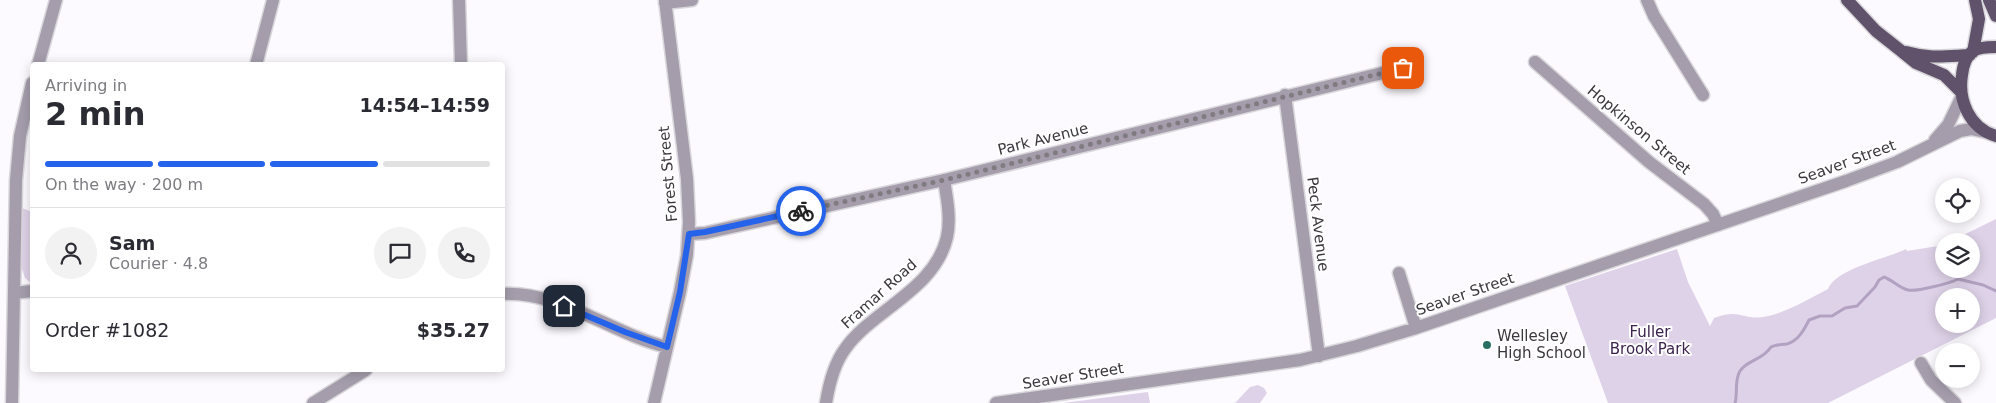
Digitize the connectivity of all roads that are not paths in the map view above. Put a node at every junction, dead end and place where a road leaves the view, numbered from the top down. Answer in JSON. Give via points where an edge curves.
{"nodes":[{"id":1,"x":56,"y":0,"type":"edge"},
{"id":2,"x":273,"y":0,"type":"edge"},
{"id":3,"x":459,"y":0,"type":"edge"},
{"id":4,"x":692,"y":0,"type":"edge"},
{"id":5,"x":1647,"y":0,"type":"edge"},
{"id":6,"x":1848,"y":0,"type":"edge"},
{"id":7,"x":1975,"y":0,"type":"edge"},
{"id":8,"x":1989,"y":0,"type":"edge"},
{"id":9,"x":665,"y":1,"type":"edge"},
{"id":10,"x":1996,"y":16,"type":"edge"},
{"id":11,"x":1996,"y":47,"type":"edge"},
{"id":12,"x":1900,"y":50,"type":"junction"},
{"id":13,"x":1972,"y":53,"type":"junction"},
{"id":14,"x":39,"y":62,"type":"edge"},
{"id":15,"x":257,"y":62,"type":"edge"},
{"id":16,"x":461,"y":62,"type":"edge"},
{"id":17,"x":1534,"y":62,"type":"dead end"},
{"id":18,"x":1403,"y":68,"type":"dead end"},
{"id":19,"x":30,"y":92,"type":"edge"},
{"id":20,"x":1961,"y":94,"type":"junction"},
{"id":21,"x":1703,"y":95,"type":"dead end"},
{"id":22,"x":1285,"y":96,"type":"junction"},
{"id":23,"x":1993,"y":136,"type":"edge"},
{"id":24,"x":1927,"y":147,"type":"junction"},
{"id":25,"x":944,"y":180,"type":"junction"},
{"id":26,"x":1718,"y":226,"type":"junction"},
{"id":27,"x":689,"y":234,"type":"junction"},
{"id":28,"x":1399,"y":273,"type":"dead end"},
{"id":29,"x":30,"y":291,"type":"edge"},
{"id":30,"x":15,"y":294,"type":"junction"},
{"id":31,"x":505,"y":294,"type":"edge"},
{"id":32,"x":1416,"y":328,"type":"junction"},
{"id":33,"x":667,"y":347,"type":"junction"},
{"id":34,"x":1319,"y":356,"type":"junction"},
{"id":35,"x":1921,"y":363,"type":"dead end"},
{"id":36,"x":363,"y":372,"type":"edge"},
{"id":37,"x":12,"y":403,"type":"edge"},
{"id":38,"x":312,"y":403,"type":"edge"},
{"id":39,"x":654,"y":403,"type":"edge"},
{"id":40,"x":826,"y":403,"type":"edge"},
{"id":41,"x":996,"y":403,"type":"edge"},
{"id":42,"x":1955,"y":403,"type":"edge"}],
"edges":[{"from":1,"to":14,"type":"street"},
{"from":2,"to":15,"type":"street"},
{"from":3,"to":16,"type":"street"},
{"from":4,"to":9,"type":"street"},
{"from":5,"to":21,"type":"street"},
{"from":6,"to":12,"type":"main road","via":[[1876,31]]},
{"from":7,"to":13,"type":"main road","via":[[1979,19]]},
{"from":8,"to":10,"type":"main road"},
{"from":9,"to":27,"type":"street","name":"Forest Street","via":[[686,180]]},
{"from":11,"to":13,"type":"main road"},
{"from":12,"to":13,"type":"main road","via":[[1928,57]]},
{"from":12,"to":20,"type":"main road","via":[[1916,63],[1944,75]]},
{"from":13,"to":20,"type":"main road","via":[[1964,63]]},
{"from":17,"to":26,"type":"street","name":"Hopkinson Street","via":[[1649,162],[1704,204]]},
{"from":18,"to":22,"type":"street","name":"Park Avenue"},
{"from":19,"to":30,"type":"street","via":[[17,162]]},
{"from":20,"to":23,"type":"main road","via":[[1978,126]]},
{"from":20,"to":24,"type":"street","name":"Seaver Street","via":[[1948,125]]},
{"from":22,"to":25,"type":"street","name":"Park Avenue"},
{"from":22,"to":34,"type":"street","name":"Peck Avenue"},
{"from":23,"to":24,"type":"street","name":"Seaver Street","via":[[1971,129]]},
{"from":24,"to":26,"type":"street","name":"Seaver Street","via":[[1885,167]]},
{"from":25,"to":27,"type":"street","name":"Park Avenue"},
{"from":25,"to":40,"type":"street","name":"Framar Road","via":[[948,231],[940,255],[911,291],[845,349],[834,372]]},
{"from":26,"to":32,"type":"street","name":"Seaver Street"},
{"from":27,"to":33,"type":"street","name":"Forest Street"},
{"from":28,"to":32,"type":"street"},
{"from":29,"to":30,"type":"street"},
{"from":30,"to":37,"type":"street"},
{"from":31,"to":33,"type":"street","via":[[526,295],[552,302]]},
{"from":32,"to":34,"type":"street","name":"Seaver Street"},
{"from":33,"to":39,"type":"street","name":"Forest Street"},
{"from":34,"to":41,"type":"street","name":"Seaver Street"},
{"from":35,"to":42,"type":"street","via":[[1932,380]]},
{"from":36,"to":38,"type":"street"}]}
